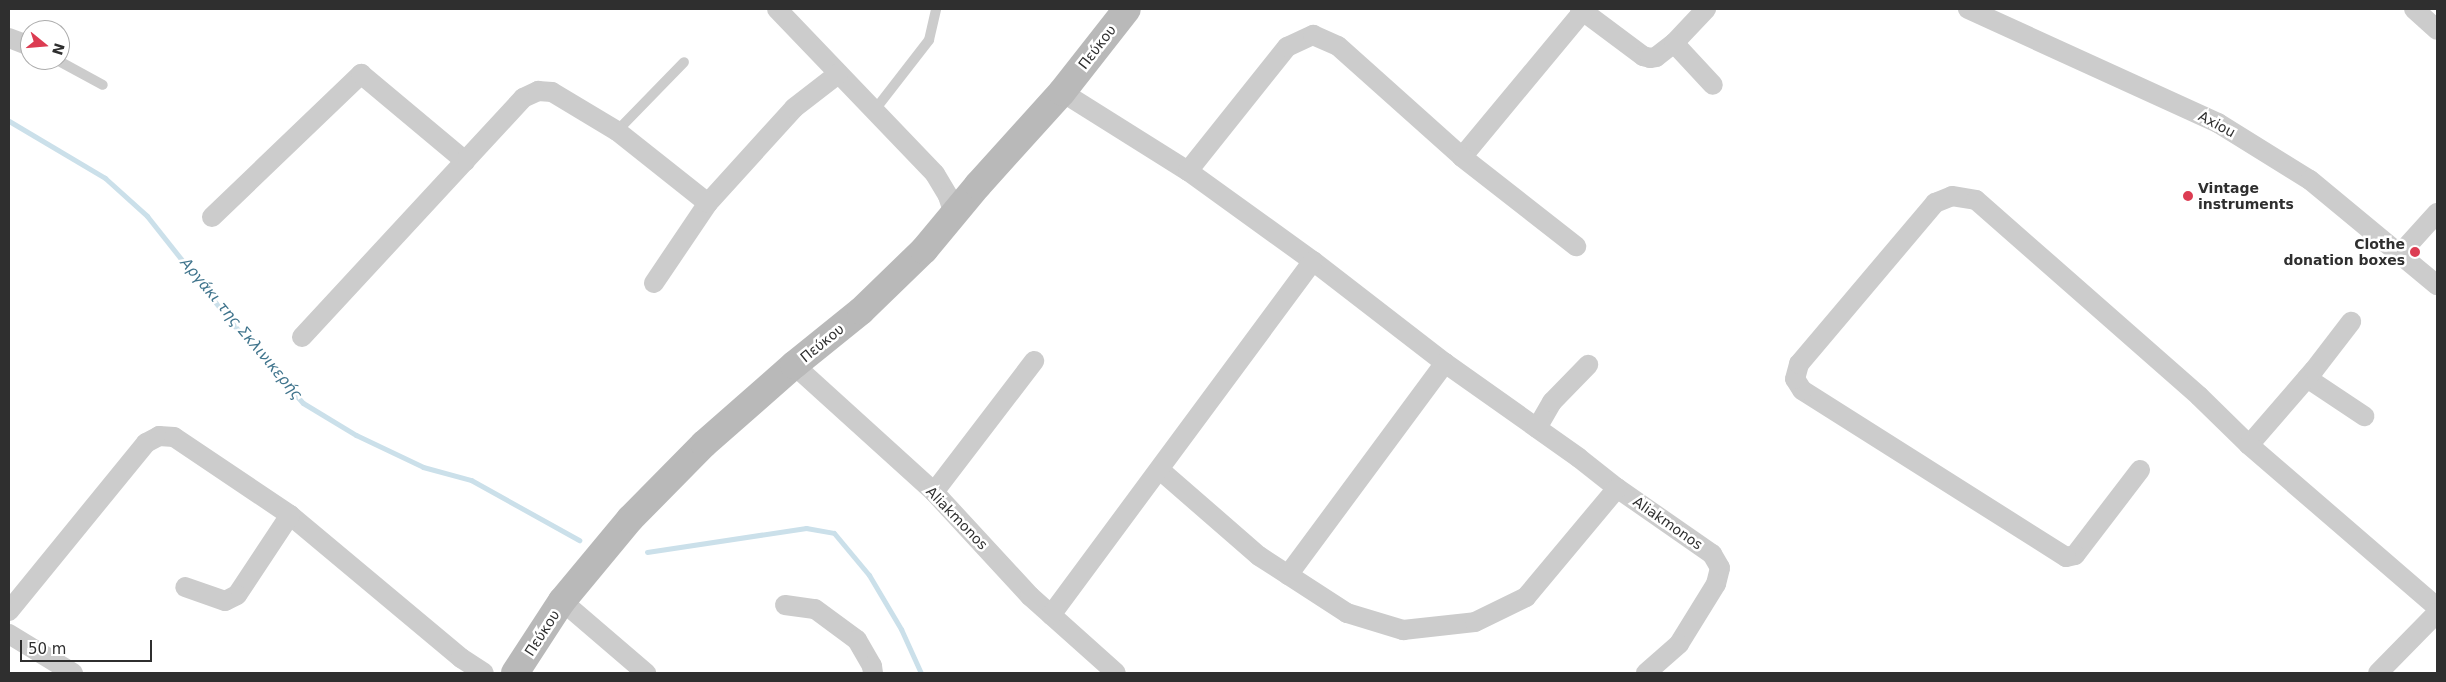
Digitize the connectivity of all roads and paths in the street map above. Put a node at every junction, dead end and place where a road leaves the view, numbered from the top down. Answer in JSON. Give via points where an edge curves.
{"nodes":[{"id":1,"x":777,"y":9,"type":"edge"},
{"id":2,"x":936,"y":9,"type":"edge"},
{"id":3,"x":1127,"y":9,"type":"edge"},
{"id":4,"x":1706,"y":9,"type":"edge"},
{"id":5,"x":1968,"y":9,"type":"edge"},
{"id":6,"x":2414,"y":9,"type":"edge"},
{"id":7,"x":1581,"y":10,"type":"edge"},
{"id":8,"x":2435,"y":23,"type":"edge"},
{"id":9,"x":1674,"y":43,"type":"junction"},
{"id":10,"x":684,"y":62,"type":"dead end"},
{"id":11,"x":70,"y":67,"type":"edge"},
{"id":12,"x":838,"y":74,"type":"junction"},
{"id":13,"x":103,"y":85,"type":"dead end"},
{"id":14,"x":1713,"y":85,"type":"dead end"},
{"id":15,"x":1062,"y":92,"type":"junction"},
{"id":16,"x":874,"y":111,"type":"junction"},
{"id":17,"x":617,"y":131,"type":"junction"},
{"id":18,"x":1462,"y":156,"type":"junction"},
{"id":19,"x":465,"y":161,"type":"junction"},
{"id":20,"x":1188,"y":171,"type":"junction"},
{"id":21,"x":935,"y":174,"type":"junction"},
{"id":22,"x":978,"y":185,"type":"junction"},
{"id":23,"x":708,"y":203,"type":"junction"},
{"id":24,"x":2437,"y":213,"type":"edge"},
{"id":25,"x":954,"y":215,"type":"junction"},
{"id":26,"x":212,"y":217,"type":"dead end"},
{"id":27,"x":1576,"y":246,"type":"dead end"},
{"id":28,"x":2399,"y":255,"type":"junction"},
{"id":29,"x":1313,"y":261,"type":"junction"},
{"id":30,"x":654,"y":283,"type":"dead end"},
{"id":31,"x":2437,"y":285,"type":"edge"},
{"id":32,"x":2351,"y":322,"type":"dead end"},
{"id":33,"x":302,"y":337,"type":"dead end"},
{"id":34,"x":1034,"y":361,"type":"dead end"},
{"id":35,"x":1445,"y":363,"type":"junction"},
{"id":36,"x":794,"y":365,"type":"junction"},
{"id":37,"x":1588,"y":365,"type":"dead end"},
{"id":38,"x":2307,"y":378,"type":"junction"},
{"id":39,"x":2364,"y":416,"type":"dead end"},
{"id":40,"x":1537,"y":428,"type":"junction"},
{"id":41,"x":2249,"y":445,"type":"junction"},
{"id":42,"x":1160,"y":470,"type":"junction"},
{"id":43,"x":2140,"y":470,"type":"dead end"},
{"id":44,"x":1617,"y":488,"type":"junction"},
{"id":45,"x":934,"y":492,"type":"junction"},
{"id":46,"x":290,"y":516,"type":"junction"},
{"id":47,"x":1288,"y":575,"type":"junction"},
{"id":48,"x":185,"y":587,"type":"dead end"},
{"id":49,"x":562,"y":601,"type":"junction"},
{"id":50,"x":785,"y":605,"type":"dead end"},
{"id":51,"x":2437,"y":607,"type":"edge"},
{"id":52,"x":9,"y":611,"type":"edge"},
{"id":53,"x":2437,"y":613,"type":"edge"},
{"id":54,"x":1051,"y":615,"type":"junction"},
{"id":55,"x":9,"y":634,"type":"edge"},
{"id":56,"x":73,"y":673,"type":"edge"},
{"id":57,"x":484,"y":673,"type":"edge"},
{"id":58,"x":515,"y":673,"type":"edge"},
{"id":59,"x":646,"y":673,"type":"edge"},
{"id":60,"x":873,"y":673,"type":"edge"},
{"id":61,"x":1116,"y":673,"type":"edge"},
{"id":62,"x":1646,"y":673,"type":"edge"},
{"id":63,"x":2378,"y":673,"type":"edge"}],
"edges":[{"from":1,"to":12,"type":"street"},
{"from":2,"to":16,"type":"lane","via":[[929,40]]},
{"from":3,"to":15,"type":"main road","name":"Πεύκου"},
{"from":4,"to":9,"type":"street"},
{"from":5,"to":28,"type":"street","name":"Axiou","via":[[2218,123],[2310,180]]},
{"from":6,"to":8,"type":"street"},
{"from":7,"to":9,"type":"street","via":[[1643,56],[1656,57]]},
{"from":7,"to":18,"type":"street"},
{"from":9,"to":14,"type":"street"},
{"from":10,"to":17,"type":"lane"},
{"from":11,"to":13,"type":"lane"},
{"from":12,"to":16,"type":"street"},
{"from":12,"to":23,"type":"street","via":[[794,108]]},
{"from":15,"to":20,"type":"street","name":"Aliakmonos"},
{"from":15,"to":22,"type":"main road","name":"Πεύκου"},
{"from":16,"to":21,"type":"street"},
{"from":17,"to":19,"type":"street","via":[[552,92],[538,91],[523,98]]},
{"from":17,"to":23,"type":"street"},
{"from":18,"to":20,"type":"street","via":[[1338,46],[1313,35],[1287,47]]},
{"from":18,"to":27,"type":"street"},
{"from":19,"to":26,"type":"street","via":[[361,74]]},
{"from":19,"to":33,"type":"street"},
{"from":20,"to":29,"type":"street","name":"Aliakmonos"},
{"from":21,"to":22,"type":"street","via":[[959,183]]},
{"from":21,"to":25,"type":"street","via":[[948,196]]},
{"from":22,"to":25,"type":"main road","name":"Πεύκου"},
{"from":23,"to":30,"type":"street"},
{"from":24,"to":28,"type":"street"},
{"from":25,"to":36,"type":"main road","name":"Πεύκου","via":[[924,250],[861,311]]},
{"from":28,"to":31,"type":"street","name":"Axiou"},
{"from":29,"to":35,"type":"street","name":"Aliakmonos"},
{"from":29,"to":42,"type":"street"},
{"from":32,"to":38,"type":"street"},
{"from":34,"to":45,"type":"street"},
{"from":35,"to":40,"type":"street","name":"Aliakmonos"},
{"from":35,"to":47,"type":"street"},
{"from":36,"to":45,"type":"street","name":"Aliakmonos"},
{"from":36,"to":49,"type":"main road","name":"Πεύκου","via":[[704,444],[630,519]]},
{"from":37,"to":40,"type":"street","via":[[1552,402]]},
{"from":38,"to":39,"type":"street"},
{"from":38,"to":41,"type":"street"},
{"from":40,"to":44,"type":"street","name":"Aliakmonos"},
{"from":41,"to":43,"type":"street","via":[[2192,390],[1976,200],[1952,196],[1935,203],[1800,364],[1795,379],[1802,390],[2066,557],[2075,555]]},
{"from":41,"to":51,"type":"street"},
{"from":42,"to":47,"type":"street","via":[[1259,556]]},
{"from":42,"to":54,"type":"street"},
{"from":44,"to":47,"type":"street","via":[[1526,597],[1475,622],[1404,630],[1347,613]]},
{"from":44,"to":62,"type":"street","name":"Aliakmonos","via":[[1712,554],[1720,568],[1716,584],[1679,644]]},
{"from":45,"to":54,"type":"street","name":"Aliakmonos"},
{"from":46,"to":48,"type":"street","via":[[237,595],[225,601]]},
{"from":46,"to":52,"type":"street","via":[[174,437],[159,436],[146,443]]},
{"from":46,"to":57,"type":"street","via":[[461,658]]},
{"from":49,"to":58,"type":"main road","name":"Πεύκου"},
{"from":49,"to":59,"type":"street"},
{"from":50,"to":60,"type":"street","via":[[815,609],[857,640]]},
{"from":53,"to":63,"type":"street"},
{"from":54,"to":61,"type":"street","name":"Aliakmonos"},
{"from":55,"to":56,"type":"street"}]}
